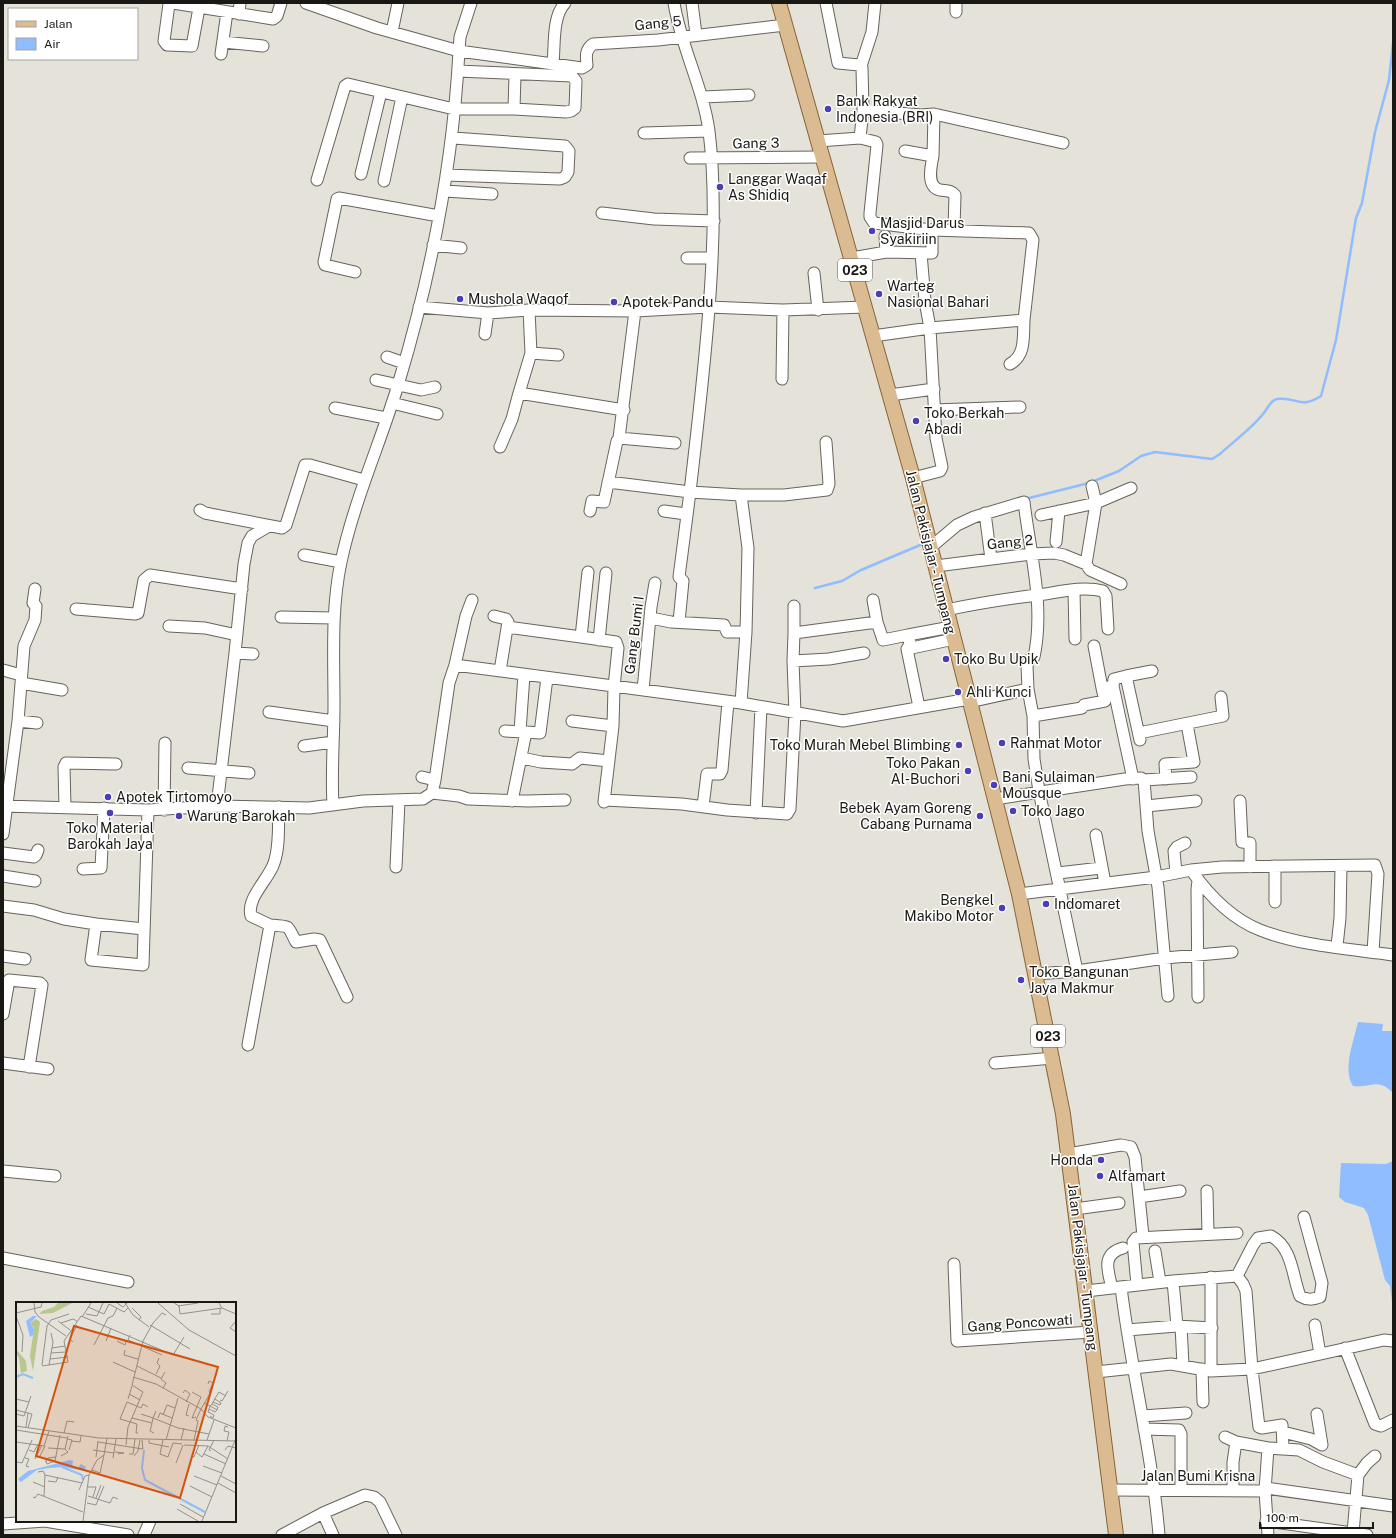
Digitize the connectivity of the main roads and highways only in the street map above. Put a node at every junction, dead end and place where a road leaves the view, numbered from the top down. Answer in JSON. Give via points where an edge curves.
{"nodes":[{"id":1,"x":779,"y":3,"type":"edge"},
{"id":2,"x":1116,"y":1535,"type":"edge"}],
"edges":[{"from":1,"to":2,"type":"main road","name":"Jalan Pakisjajar - Tumpang","number":"023","via":[[913,478],[1019,894],[1061,1097]]}]}
